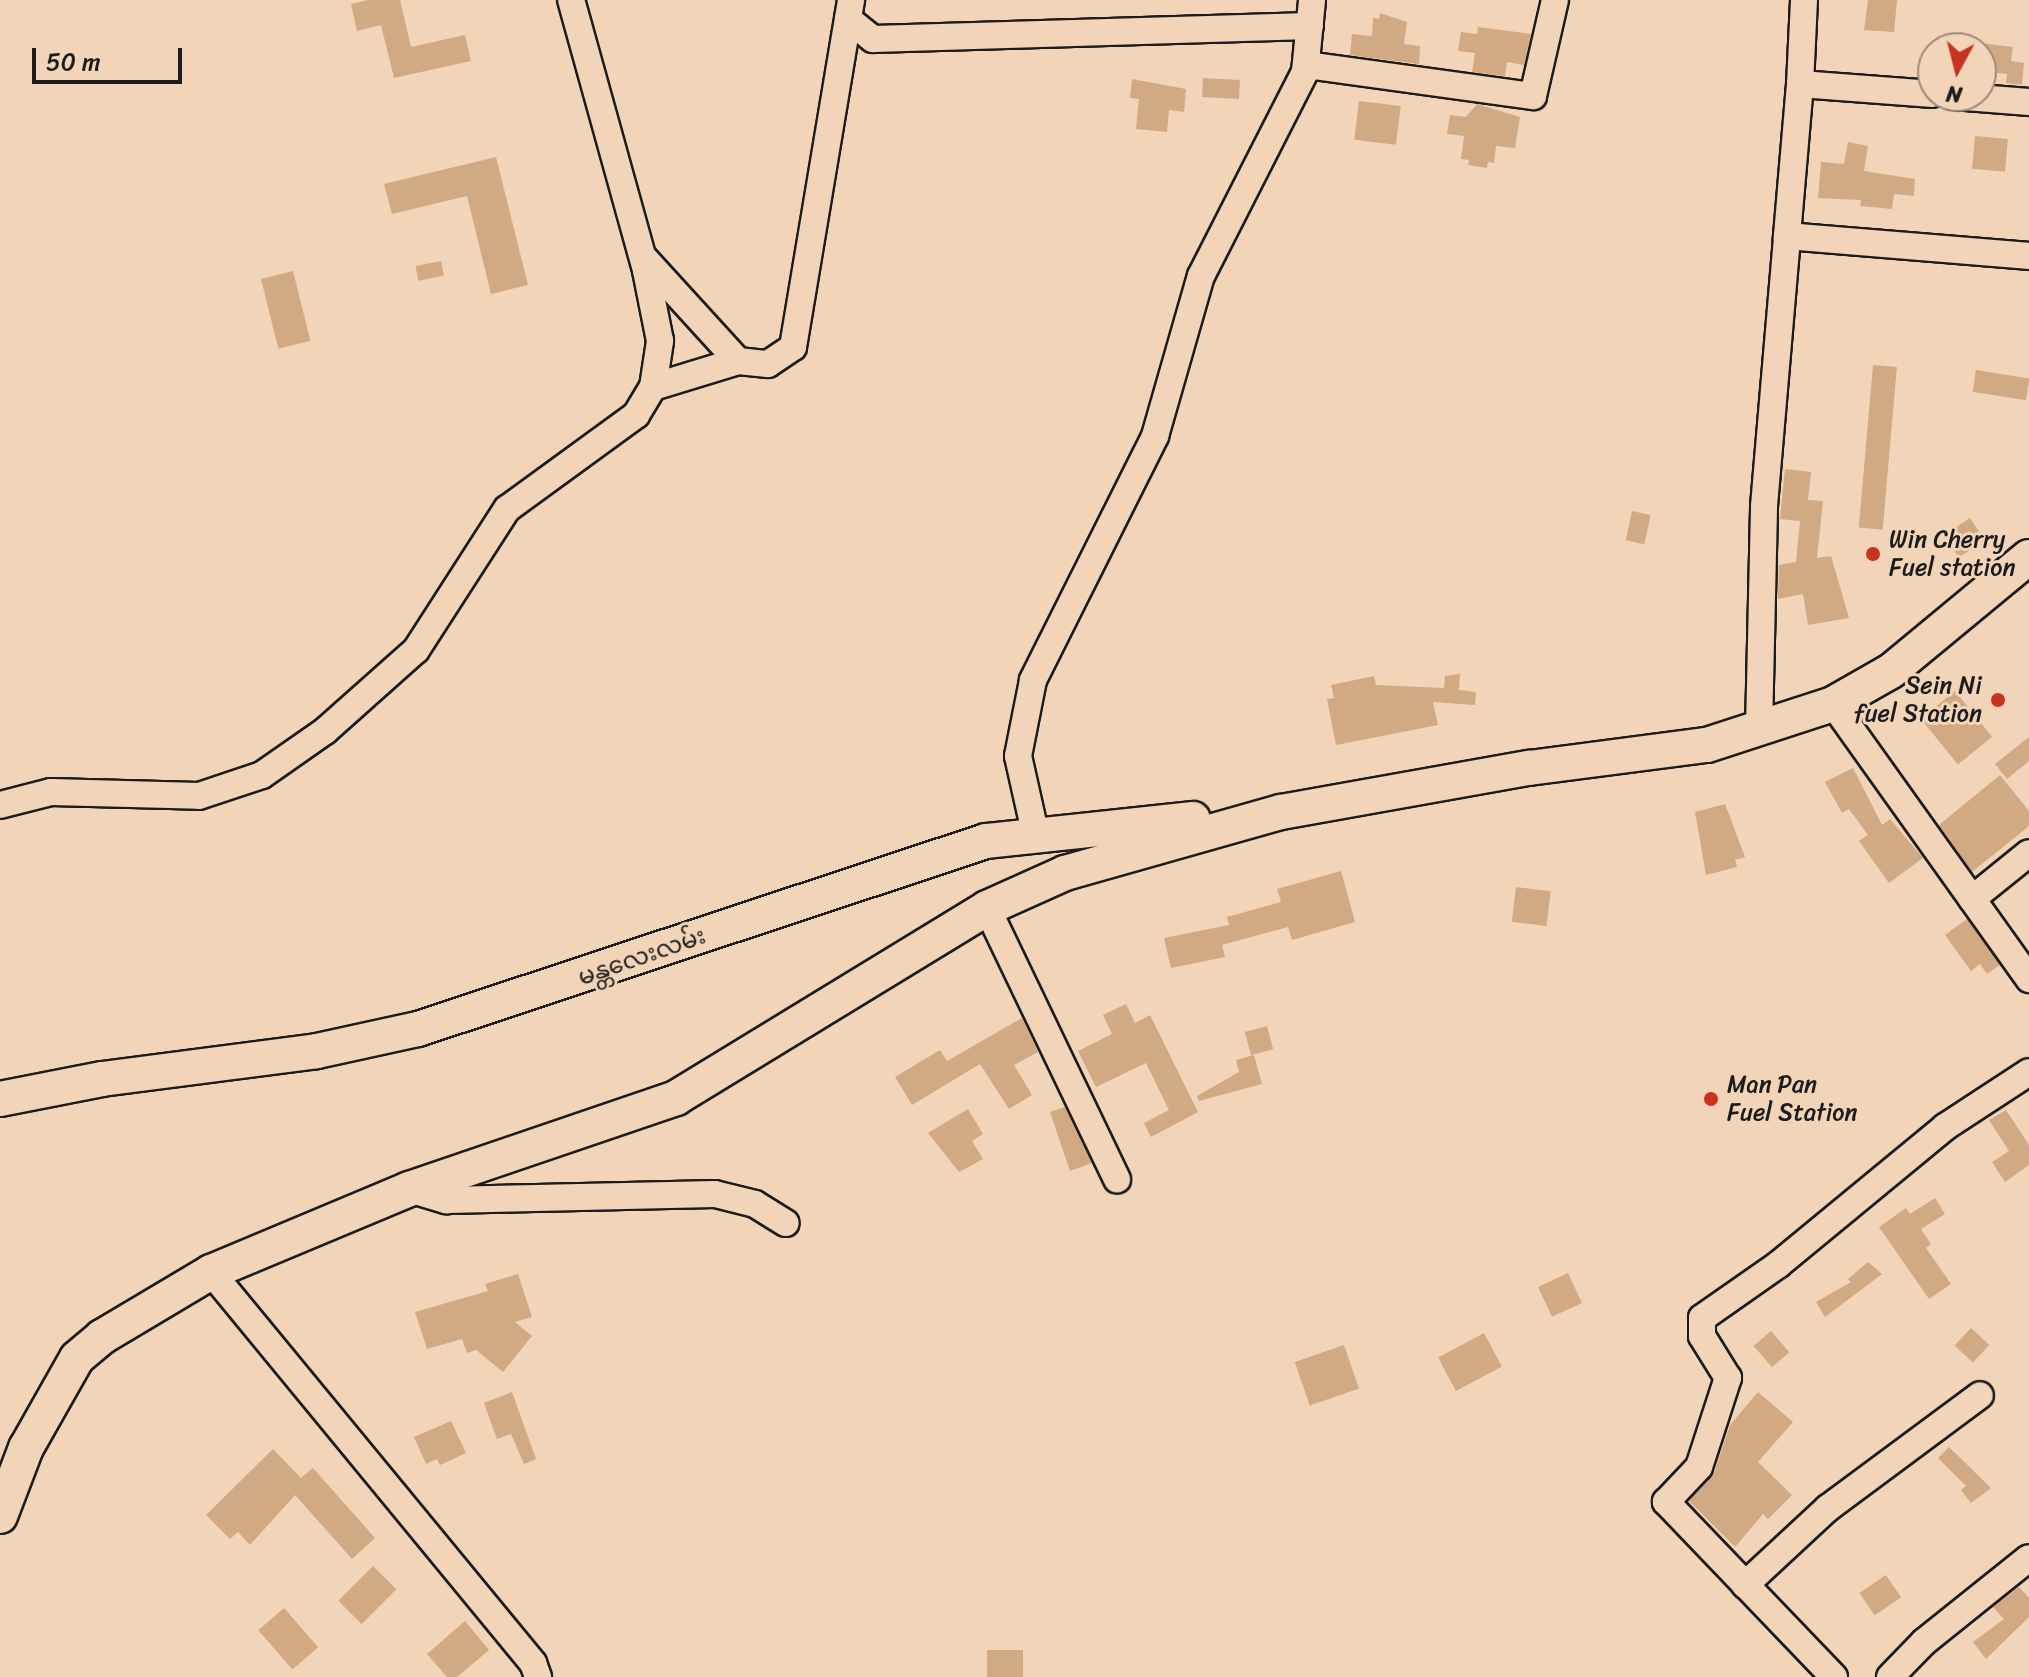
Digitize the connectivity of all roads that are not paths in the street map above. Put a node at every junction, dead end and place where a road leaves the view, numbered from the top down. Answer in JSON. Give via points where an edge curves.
{"nodes":[{"id":1,"x":571,"y":0,"type":"edge"},
{"id":2,"x":1555,"y":0,"type":"edge"},
{"id":3,"x":1804,"y":0,"type":"edge"},
{"id":4,"x":850,"y":9,"type":"edge"},
{"id":5,"x":1311,"y":13,"type":"edge"},
{"id":6,"x":873,"y":39,"type":"junction"},
{"id":7,"x":841,"y":60,"type":"junction"},
{"id":8,"x":1306,"y":65,"type":"junction"},
{"id":9,"x":1800,"y":84,"type":"junction"},
{"id":10,"x":1917,"y":93,"type":"edge"},
{"id":11,"x":1997,"y":99,"type":"edge"},
{"id":12,"x":2029,"y":102,"type":"edge"},
{"id":13,"x":1787,"y":236,"type":"junction"},
{"id":14,"x":642,"y":256,"type":"junction"},
{"id":15,"x":2029,"y":256,"type":"edge"},
{"id":16,"x":738,"y":361,"type":"junction"},
{"id":17,"x":653,"y":387,"type":"junction"},
{"id":18,"x":2029,"y":557,"type":"edge"},
{"id":19,"x":1833,"y":704,"type":"junction"},
{"id":20,"x":1759,"y":729,"type":"junction"},
{"id":21,"x":0,"y":805,"type":"edge"},
{"id":22,"x":1281,"y":812,"type":"junction"},
{"id":23,"x":1035,"y":832,"type":"junction"},
{"id":24,"x":2029,"y":853,"type":"edge"},
{"id":25,"x":1972,"y":899,"type":"junction"},
{"id":26,"x":987,"y":908,"type":"junction"},
{"id":27,"x":2029,"y":979,"type":"edge"},
{"id":28,"x":2029,"y":1072,"type":"edge"},
{"id":29,"x":0,"y":1099,"type":"edge"},
{"id":30,"x":1117,"y":1179,"type":"dead end"},
{"id":31,"x":409,"y":1189,"type":"junction"},
{"id":32,"x":785,"y":1223,"type":"dead end"},
{"id":33,"x":211,"y":1272,"type":"junction"},
{"id":34,"x":1980,"y":1395,"type":"dead end"},
{"id":35,"x":0,"y":1516,"type":"edge"},
{"id":36,"x":2029,"y":1558,"type":"edge"},
{"id":37,"x":1745,"y":1585,"type":"junction"},
{"id":38,"x":538,"y":1677,"type":"edge"},
{"id":39,"x":1834,"y":1677,"type":"edge"},
{"id":40,"x":1890,"y":1677,"type":"edge"}],
"edges":[{"from":1,"to":14,"type":"street"},
{"from":2,"to":8,"type":"street","via":[[1533,96]]},
{"from":3,"to":9,"type":"street"},
{"from":4,"to":6,"type":"street"},
{"from":4,"to":7,"type":"street"},
{"from":5,"to":6,"type":"street"},
{"from":5,"to":8,"type":"street"},
{"from":6,"to":7,"type":"street"},
{"from":7,"to":16,"type":"street","via":[[793,347],[768,364]]},
{"from":8,"to":23,"type":"street","via":[[1201,276],[1155,436],[1033,680],[1018,756]]},
{"from":9,"to":10,"type":"street"},
{"from":9,"to":13,"type":"street"},
{"from":11,"to":12,"type":"street"},
{"from":13,"to":15,"type":"street"},
{"from":13,"to":20,"type":"street","via":[[1764,506]]},
{"from":14,"to":16,"type":"street"},
{"from":14,"to":17,"type":"street","via":[[660,341]]},
{"from":16,"to":17,"type":"street"},
{"from":17,"to":21,"type":"street","via":[[636,415],[507,509],[416,650],[325,731],[262,775],[199,796],[51,792]]},
{"from":18,"to":19,"type":"main road","via":[[1891,671]]},
{"from":19,"to":20,"type":"main road"},
{"from":19,"to":25,"type":"street"},
{"from":20,"to":22,"type":"main road","via":[[1707,745],[1529,768]]},
{"from":22,"to":23,"type":"main road","name":"မန္တလေးလမ်း"},
{"from":22,"to":26,"type":"main road","via":[[1065,873]]},
{"from":23,"to":29,"type":"main road","name":"မန္တလေးလမ်း","via":[[986,841],[418,1029],[317,1051],[102,1079]]},
{"from":24,"to":25,"type":"street"},
{"from":25,"to":27,"type":"street"},
{"from":26,"to":30,"type":"street"},
{"from":26,"to":31,"type":"main road","via":[[676,1098]]},
{"from":28,"to":37,"type":"street","via":[[1945,1127],[1779,1264],[1702,1318],[1702,1336],[1728,1378],[1699,1467],[1666,1502]]},
{"from":31,"to":32,"type":"street","via":[[446,1200],[715,1194],[755,1204]]},
{"from":31,"to":33,"type":"main road"},
{"from":33,"to":35,"type":"main road","via":[[102,1337],[77,1358],[26,1448]]},
{"from":33,"to":38,"type":"street","via":[[533,1663]]},
{"from":34,"to":37,"type":"street","via":[[1828,1508]]},
{"from":36,"to":40,"type":"street","via":[[1924,1642]]},
{"from":37,"to":39,"type":"street"}]}
